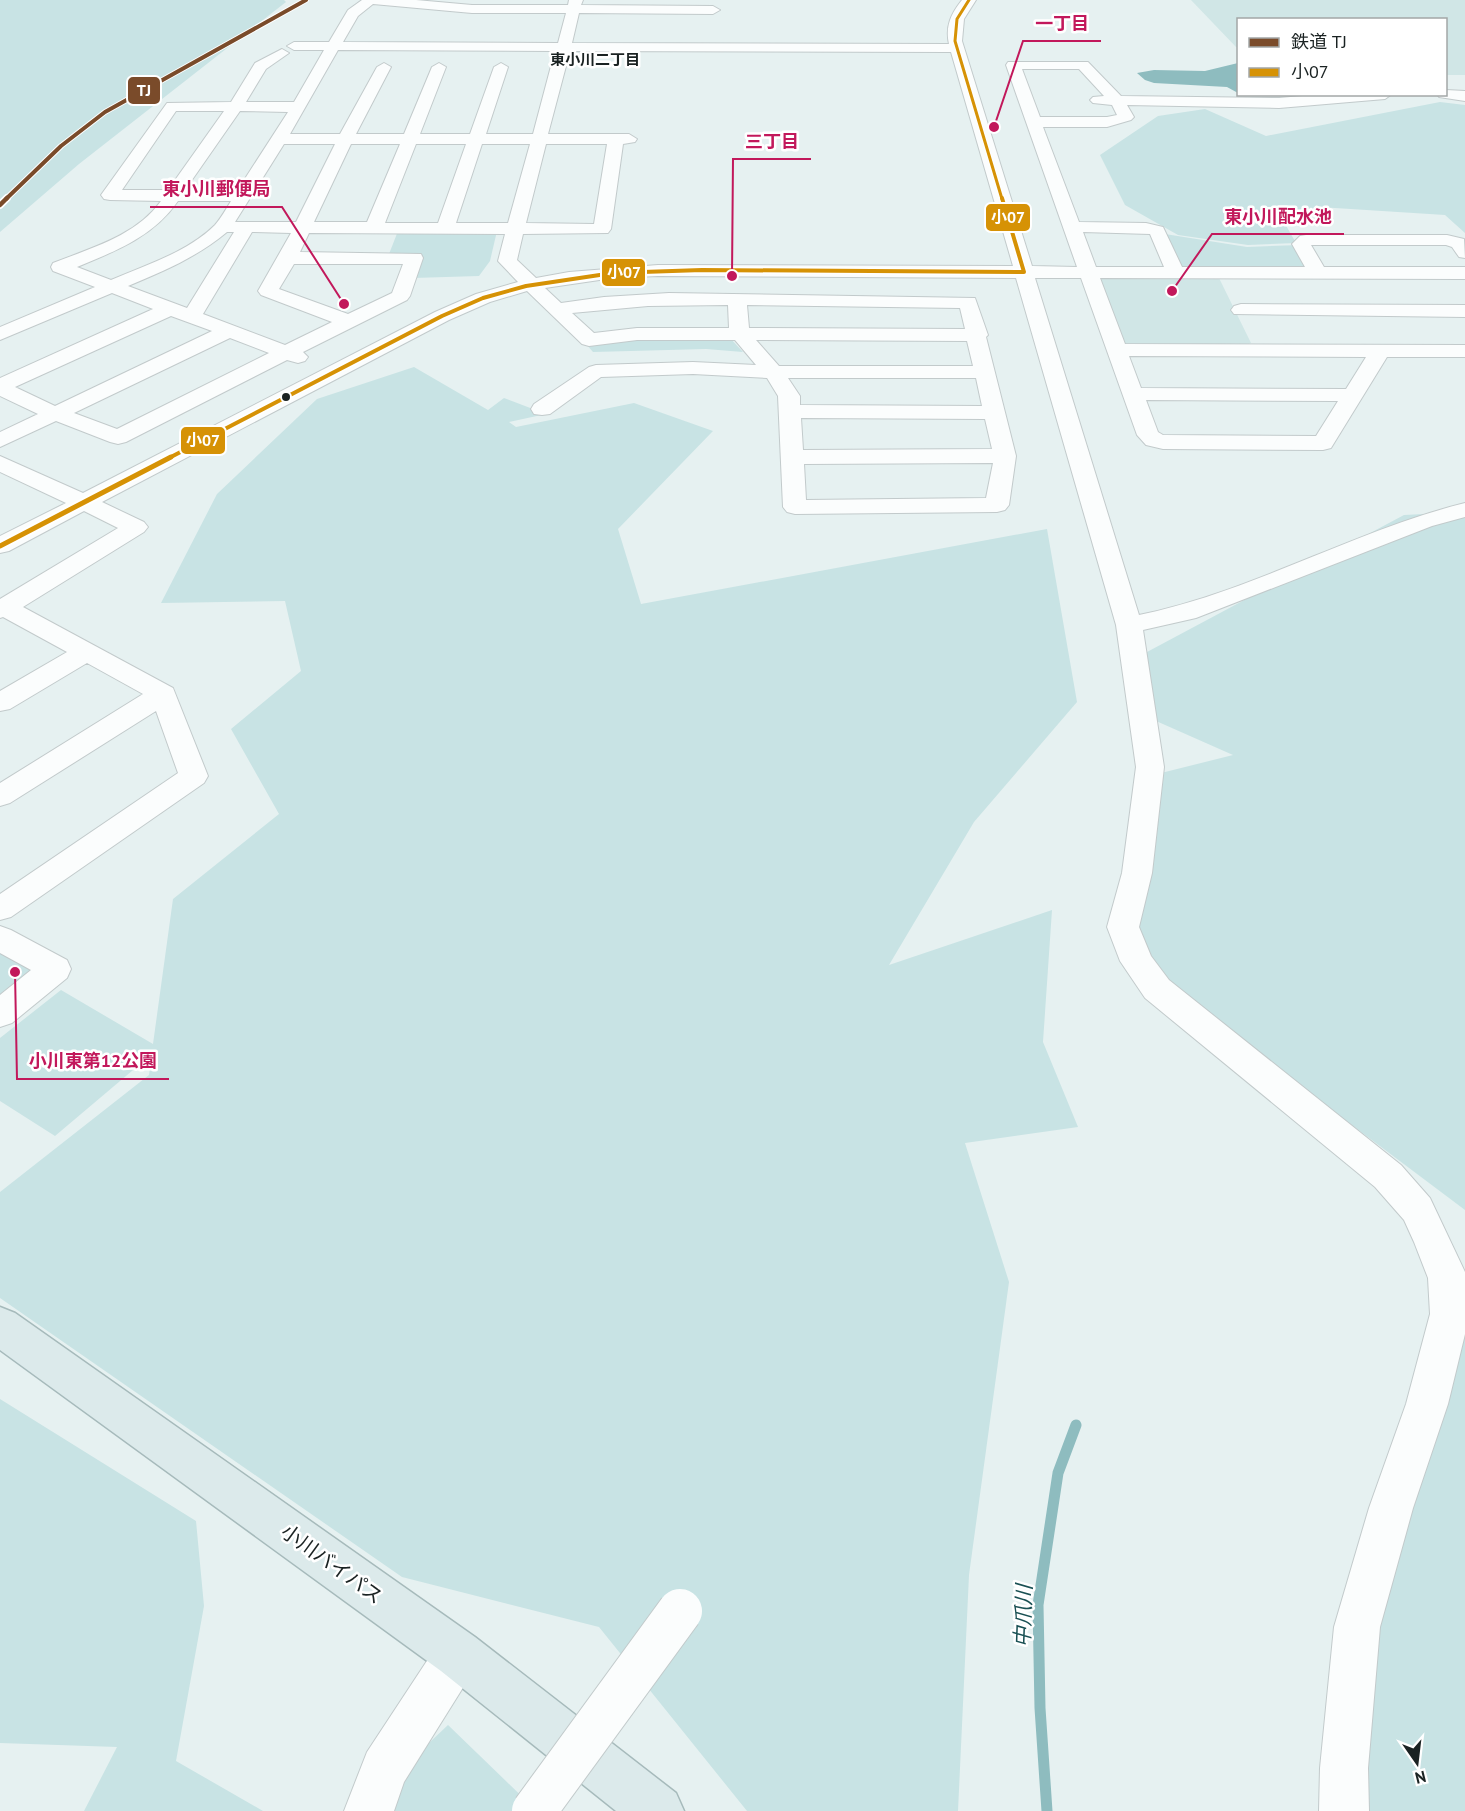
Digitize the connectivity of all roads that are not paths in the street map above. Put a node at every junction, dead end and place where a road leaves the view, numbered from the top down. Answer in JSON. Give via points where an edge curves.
{"nodes":[{"id":1,"x":370,"y":0,"type":"edge"},
{"id":2,"x":490,"y":0,"type":"edge"},
{"id":3,"x":969,"y":0,"type":"edge"},
{"id":4,"x":424,"y":2,"type":"edge"},
{"id":5,"x":574,"y":5,"type":"edge"},
{"id":6,"x":713,"y":5,"type":"edge"},
{"id":7,"x":467,"y":14,"type":"junction"},
{"id":8,"x":712,"y":38,"type":"junction"},
{"id":9,"x":333,"y":47,"type":"junction"},
{"id":10,"x":389,"y":47,"type":"junction"},
{"id":11,"x":563,"y":47,"type":"junction"},
{"id":12,"x":957,"y":48,"type":"junction"},
{"id":13,"x":322,"y":67,"type":"junction"},
{"id":14,"x":343,"y":67,"type":"dead end"},
{"id":15,"x":363,"y":67,"type":"dead end"},
{"id":16,"x":439,"y":67,"type":"dead end"},
{"id":17,"x":481,"y":67,"type":"dead end"},
{"id":18,"x":1447,"y":94,"type":"edge"},
{"id":19,"x":1361,"y":96,"type":"edge"},
{"id":20,"x":1465,"y":96,"type":"edge"},
{"id":21,"x":972,"y":100,"type":"junction"},
{"id":22,"x":1031,"y":100,"type":"junction"},
{"id":23,"x":1083,"y":100,"type":"dead end"},
{"id":24,"x":1117,"y":100,"type":"junction"},
{"id":25,"x":235,"y":107,"type":"junction"},
{"id":26,"x":299,"y":107,"type":"junction"},
{"id":27,"x":1034,"y":122,"type":"junction"},
{"id":28,"x":278,"y":139,"type":"junction"},
{"id":29,"x":345,"y":139,"type":"junction"},
{"id":30,"x":410,"y":140,"type":"junction"},
{"id":31,"x":474,"y":140,"type":"junction"},
{"id":32,"x":539,"y":140,"type":"junction"},
{"id":33,"x":172,"y":196,"type":"junction"},
{"id":34,"x":244,"y":196,"type":"junction"},
{"id":35,"x":1411,"y":225,"type":"dead end"},
{"id":36,"x":223,"y":226,"type":"junction"},
{"id":37,"x":247,"y":226,"type":"junction"},
{"id":38,"x":303,"y":226,"type":"junction"},
{"id":39,"x":374,"y":227,"type":"junction"},
{"id":40,"x":396,"y":227,"type":"junction"},
{"id":41,"x":1073,"y":227,"type":"junction"},
{"id":42,"x":445,"y":228,"type":"junction"},
{"id":43,"x":517,"y":228,"type":"junction"},
{"id":44,"x":1423,"y":240,"type":"junction"},
{"id":45,"x":1465,"y":254,"type":"edge"},
{"id":46,"x":288,"y":258,"type":"junction"},
{"id":47,"x":385,"y":258,"type":"junction"},
{"id":48,"x":820,"y":272,"type":"junction"},
{"id":49,"x":1024,"y":272,"type":"junction"},
{"id":50,"x":1088,"y":272,"type":"junction"},
{"id":51,"x":1176,"y":273,"type":"junction"},
{"id":52,"x":1222,"y":273,"type":"junction"},
{"id":53,"x":1318,"y":273,"type":"junction"},
{"id":54,"x":1465,"y":273,"type":"edge"},
{"id":55,"x":530,"y":284,"type":"junction"},
{"id":56,"x":110,"y":286,"type":"junction"},
{"id":57,"x":737,"y":299,"type":"junction"},
{"id":58,"x":826,"y":300,"type":"junction"},
{"id":59,"x":169,"y":309,"type":"junction"},
{"id":60,"x":559,"y":309,"type":"junction"},
{"id":61,"x":1241,"y":310,"type":"junction"},
{"id":62,"x":1465,"y":311,"type":"edge"},
{"id":63,"x":192,"y":317,"type":"junction"},
{"id":64,"x":349,"y":321,"type":"junction"},
{"id":65,"x":229,"y":332,"type":"junction"},
{"id":66,"x":739,"y":333,"type":"junction"},
{"id":67,"x":0,"y":334,"type":"edge"},
{"id":68,"x":978,"y":335,"type":"junction"},
{"id":69,"x":1119,"y":350,"type":"junction"},
{"id":70,"x":1261,"y":350,"type":"junction"},
{"id":71,"x":1380,"y":351,"type":"junction"},
{"id":72,"x":1465,"y":351,"type":"edge"},
{"id":73,"x":288,"y":353,"type":"junction"},
{"id":74,"x":335,"y":371,"type":"junction"},
{"id":75,"x":773,"y":372,"type":"junction"},
{"id":76,"x":985,"y":372,"type":"junction"},
{"id":77,"x":0,"y":387,"type":"edge"},
{"id":78,"x":1134,"y":393,"type":"junction"},
{"id":79,"x":1352,"y":395,"type":"junction"},
{"id":80,"x":542,"y":410,"type":"dead end"},
{"id":81,"x":791,"y":411,"type":"junction"},
{"id":82,"x":993,"y":413,"type":"junction"},
{"id":83,"x":56,"y":414,"type":"junction"},
{"id":84,"x":0,"y":440,"type":"edge"},
{"id":85,"x":1005,"y":456,"type":"junction"},
{"id":86,"x":793,"y":457,"type":"junction"},
{"id":87,"x":0,"y":462,"type":"edge"},
{"id":88,"x":86,"y":501,"type":"junction"},
{"id":89,"x":1465,"y":510,"type":"edge"},
{"id":90,"x":0,"y":546,"type":"edge"},
{"id":91,"x":2,"y":609,"type":"edge"},
{"id":92,"x":1129,"y":625,"type":"junction"},
{"id":93,"x":88,"y":651,"type":"junction"},
{"id":94,"x":163,"y":694,"type":"junction"},
{"id":95,"x":0,"y":702,"type":"edge"},
{"id":96,"x":0,"y":796,"type":"edge"},
{"id":97,"x":0,"y":909,"type":"edge"},
{"id":98,"x":0,"y":938,"type":"edge"},
{"id":99,"x":0,"y":1014,"type":"edge"},
{"id":100,"x":0,"y":1326,"type":"edge"},
{"id":101,"x":680,"y":1611,"type":"dead end"},
{"id":102,"x":458,"y":1654,"type":"junction"},
{"id":103,"x":369,"y":1811,"type":"edge"},
{"id":104,"x":534,"y":1811,"type":"edge"},
{"id":105,"x":658,"y":1811,"type":"edge"},
{"id":106,"x":1344,"y":1811,"type":"edge"}],
"edges":[{"from":1,"to":4,"type":"street"},
{"from":1,"to":9,"type":"street","via":[[353,13]]},
{"from":2,"to":7,"type":"street"},
{"from":3,"to":12,"type":"street","via":[[955,22]]},
{"from":4,"to":7,"type":"street"},
{"from":4,"to":10,"type":"street","via":[[403,24]]},
{"from":5,"to":6,"type":"street"},
{"from":5,"to":7,"type":"street"},
{"from":5,"to":11,"type":"street"},
{"from":6,"to":8,"type":"street"},
{"from":8,"to":11,"type":"street"},
{"from":8,"to":12,"type":"street"},
{"from":9,"to":10,"type":"street"},
{"from":9,"to":13,"type":"street"},
{"from":9,"to":25,"type":"street","via":[[288,50],[260,66]]},
{"from":10,"to":11,"type":"street","via":[[452,42]]},
{"from":11,"to":32,"type":"street","via":[[552,67]]},
{"from":12,"to":21,"type":"street"},
{"from":13,"to":14,"type":"street"},
{"from":13,"to":26,"type":"street"},
{"from":15,"to":29,"type":"street","via":[[390,67]]},
{"from":16,"to":30,"type":"street"},
{"from":17,"to":31,"type":"street","via":[[507,67]]},
{"from":18,"to":20,"type":"street"},
{"from":19,"to":24,"type":"street","via":[[1279,103]]},
{"from":21,"to":22,"type":"street"},
{"from":21,"to":49,"type":"street"},
{"from":22,"to":24,"type":"street","via":[[1013,65],[1083,65]]},
{"from":22,"to":27,"type":"street"},
{"from":23,"to":24,"type":"street"},
{"from":24,"to":27,"type":"street","via":[[1126,117],[1107,122]]},
{"from":25,"to":26,"type":"street"},
{"from":25,"to":33,"type":"street"},
{"from":25,"to":33,"type":"street","via":[[172,106],[110,195]]},
{"from":26,"to":28,"type":"street"},
{"from":27,"to":41,"type":"street"},
{"from":28,"to":29,"type":"street"},
{"from":28,"to":34,"type":"street"},
{"from":29,"to":30,"type":"street"},
{"from":29,"to":38,"type":"street"},
{"from":30,"to":31,"type":"street"},
{"from":30,"to":39,"type":"street"},
{"from":31,"to":32,"type":"street"},
{"from":31,"to":42,"type":"street"},
{"from":32,"to":43,"type":"street"},
{"from":32,"to":43,"type":"street","via":[[623,140],[602,229]]},
{"from":33,"to":34,"type":"street"},
{"from":33,"to":56,"type":"street","via":[[156,219],[139,233],[60,267]]},
{"from":34,"to":36,"type":"street"},
{"from":35,"to":44,"type":"street"},
{"from":36,"to":37,"type":"street"},
{"from":36,"to":56,"type":"street","via":[[202,244],[167,263]]},
{"from":37,"to":38,"type":"street"},
{"from":37,"to":63,"type":"street"},
{"from":38,"to":39,"type":"street"},
{"from":38,"to":46,"type":"street"},
{"from":39,"to":40,"type":"street"},
{"from":40,"to":42,"type":"street"},
{"from":40,"to":47,"type":"street"},
{"from":41,"to":50,"type":"street"},
{"from":41,"to":51,"type":"street","via":[[1157,231]]},
{"from":42,"to":43,"type":"street"},
{"from":43,"to":55,"type":"street","via":[[507,261]]},
{"from":44,"to":45,"type":"street","via":[[1458,243]]},
{"from":44,"to":53,"type":"street","via":[[1306,240],[1301,244]]},
{"from":46,"to":47,"type":"street"},
{"from":46,"to":64,"type":"street","via":[[268,291]]},
{"from":47,"to":64,"type":"street","via":[[414,258],[400,296]]},
{"from":48,"to":49,"type":"street"},
{"from":48,"to":55,"type":"street","via":[[630,270]]},
{"from":48,"to":58,"type":"street"},
{"from":49,"to":50,"type":"street"},
{"from":49,"to":92,"type":"street"},
{"from":50,"to":51,"type":"street"},
{"from":50,"to":69,"type":"street"},
{"from":51,"to":52,"type":"street"},
{"from":52,"to":53,"type":"street"},
{"from":52,"to":61,"type":"street"},
{"from":53,"to":54,"type":"street"},
{"from":55,"to":60,"type":"street"},
{"from":55,"to":74,"type":"street","via":[[455,309]]},
{"from":56,"to":59,"type":"street"},
{"from":56,"to":67,"type":"street"},
{"from":57,"to":58,"type":"street"},
{"from":57,"to":60,"type":"street","via":[[634,299]]},
{"from":57,"to":66,"type":"street"},
{"from":58,"to":68,"type":"street","via":[[969,302]]},
{"from":59,"to":63,"type":"street"},
{"from":59,"to":77,"type":"street"},
{"from":60,"to":66,"type":"street","via":[[589,340],[637,334]]},
{"from":61,"to":62,"type":"street"},
{"from":61,"to":70,"type":"street"},
{"from":63,"to":65,"type":"street"},
{"from":64,"to":73,"type":"street"},
{"from":65,"to":73,"type":"street"},
{"from":65,"to":83,"type":"street"},
{"from":66,"to":68,"type":"street"},
{"from":66,"to":75,"type":"street"},
{"from":68,"to":76,"type":"street"},
{"from":69,"to":70,"type":"street"},
{"from":69,"to":78,"type":"street"},
{"from":70,"to":71,"type":"street"},
{"from":71,"to":72,"type":"street"},
{"from":71,"to":79,"type":"street"},
{"from":73,"to":74,"type":"street"},
{"from":73,"to":83,"type":"street","via":[[118,437]]},
{"from":74,"to":88,"type":"street"},
{"from":75,"to":76,"type":"street"},
{"from":75,"to":80,"type":"street","via":[[693,368],[596,371]]},
{"from":75,"to":81,"type":"street","via":[[789,396]]},
{"from":76,"to":82,"type":"street"},
{"from":77,"to":83,"type":"street"},
{"from":78,"to":79,"type":"street"},
{"from":78,"to":79,"type":"street","via":[[1148,435],[1162,442],[1323,443]]},
{"from":81,"to":82,"type":"street"},
{"from":81,"to":86,"type":"street"},
{"from":82,"to":85,"type":"street"},
{"from":83,"to":84,"type":"street"},
{"from":85,"to":86,"type":"street"},
{"from":85,"to":86,"type":"street","via":[[997,504],[795,507]]},
{"from":87,"to":88,"type":"street"},
{"from":88,"to":90,"type":"street"},
{"from":88,"to":91,"type":"street","via":[[136,527]]},
{"from":89,"to":92,"type":"street","via":[[1424,521],[1187,613]]},
{"from":91,"to":93,"type":"street"},
{"from":92,"to":106,"type":"street","via":[[1150,767],[1137,873],[1123,927],[1136,961],[1157,989],[1388,1176],[1417,1209],[1448,1278],[1450,1314],[1427,1404],[1391,1508],[1357,1627],[1344,1768]]},
{"from":93,"to":94,"type":"street"},
{"from":93,"to":95,"type":"street"},
{"from":94,"to":96,"type":"street"},
{"from":94,"to":97,"type":"street","via":[[194,776]]},
{"from":98,"to":99,"type":"street","via":[[55,969]]},
{"from":100,"to":102,"type":"highway","name":"小川バイパス"},
{"from":101,"to":104,"type":"street","bridge":true},
{"from":102,"to":103,"type":"street","via":[[384,1769]]},
{"from":102,"to":105,"type":"highway","name":"小川バイパス"}]}
